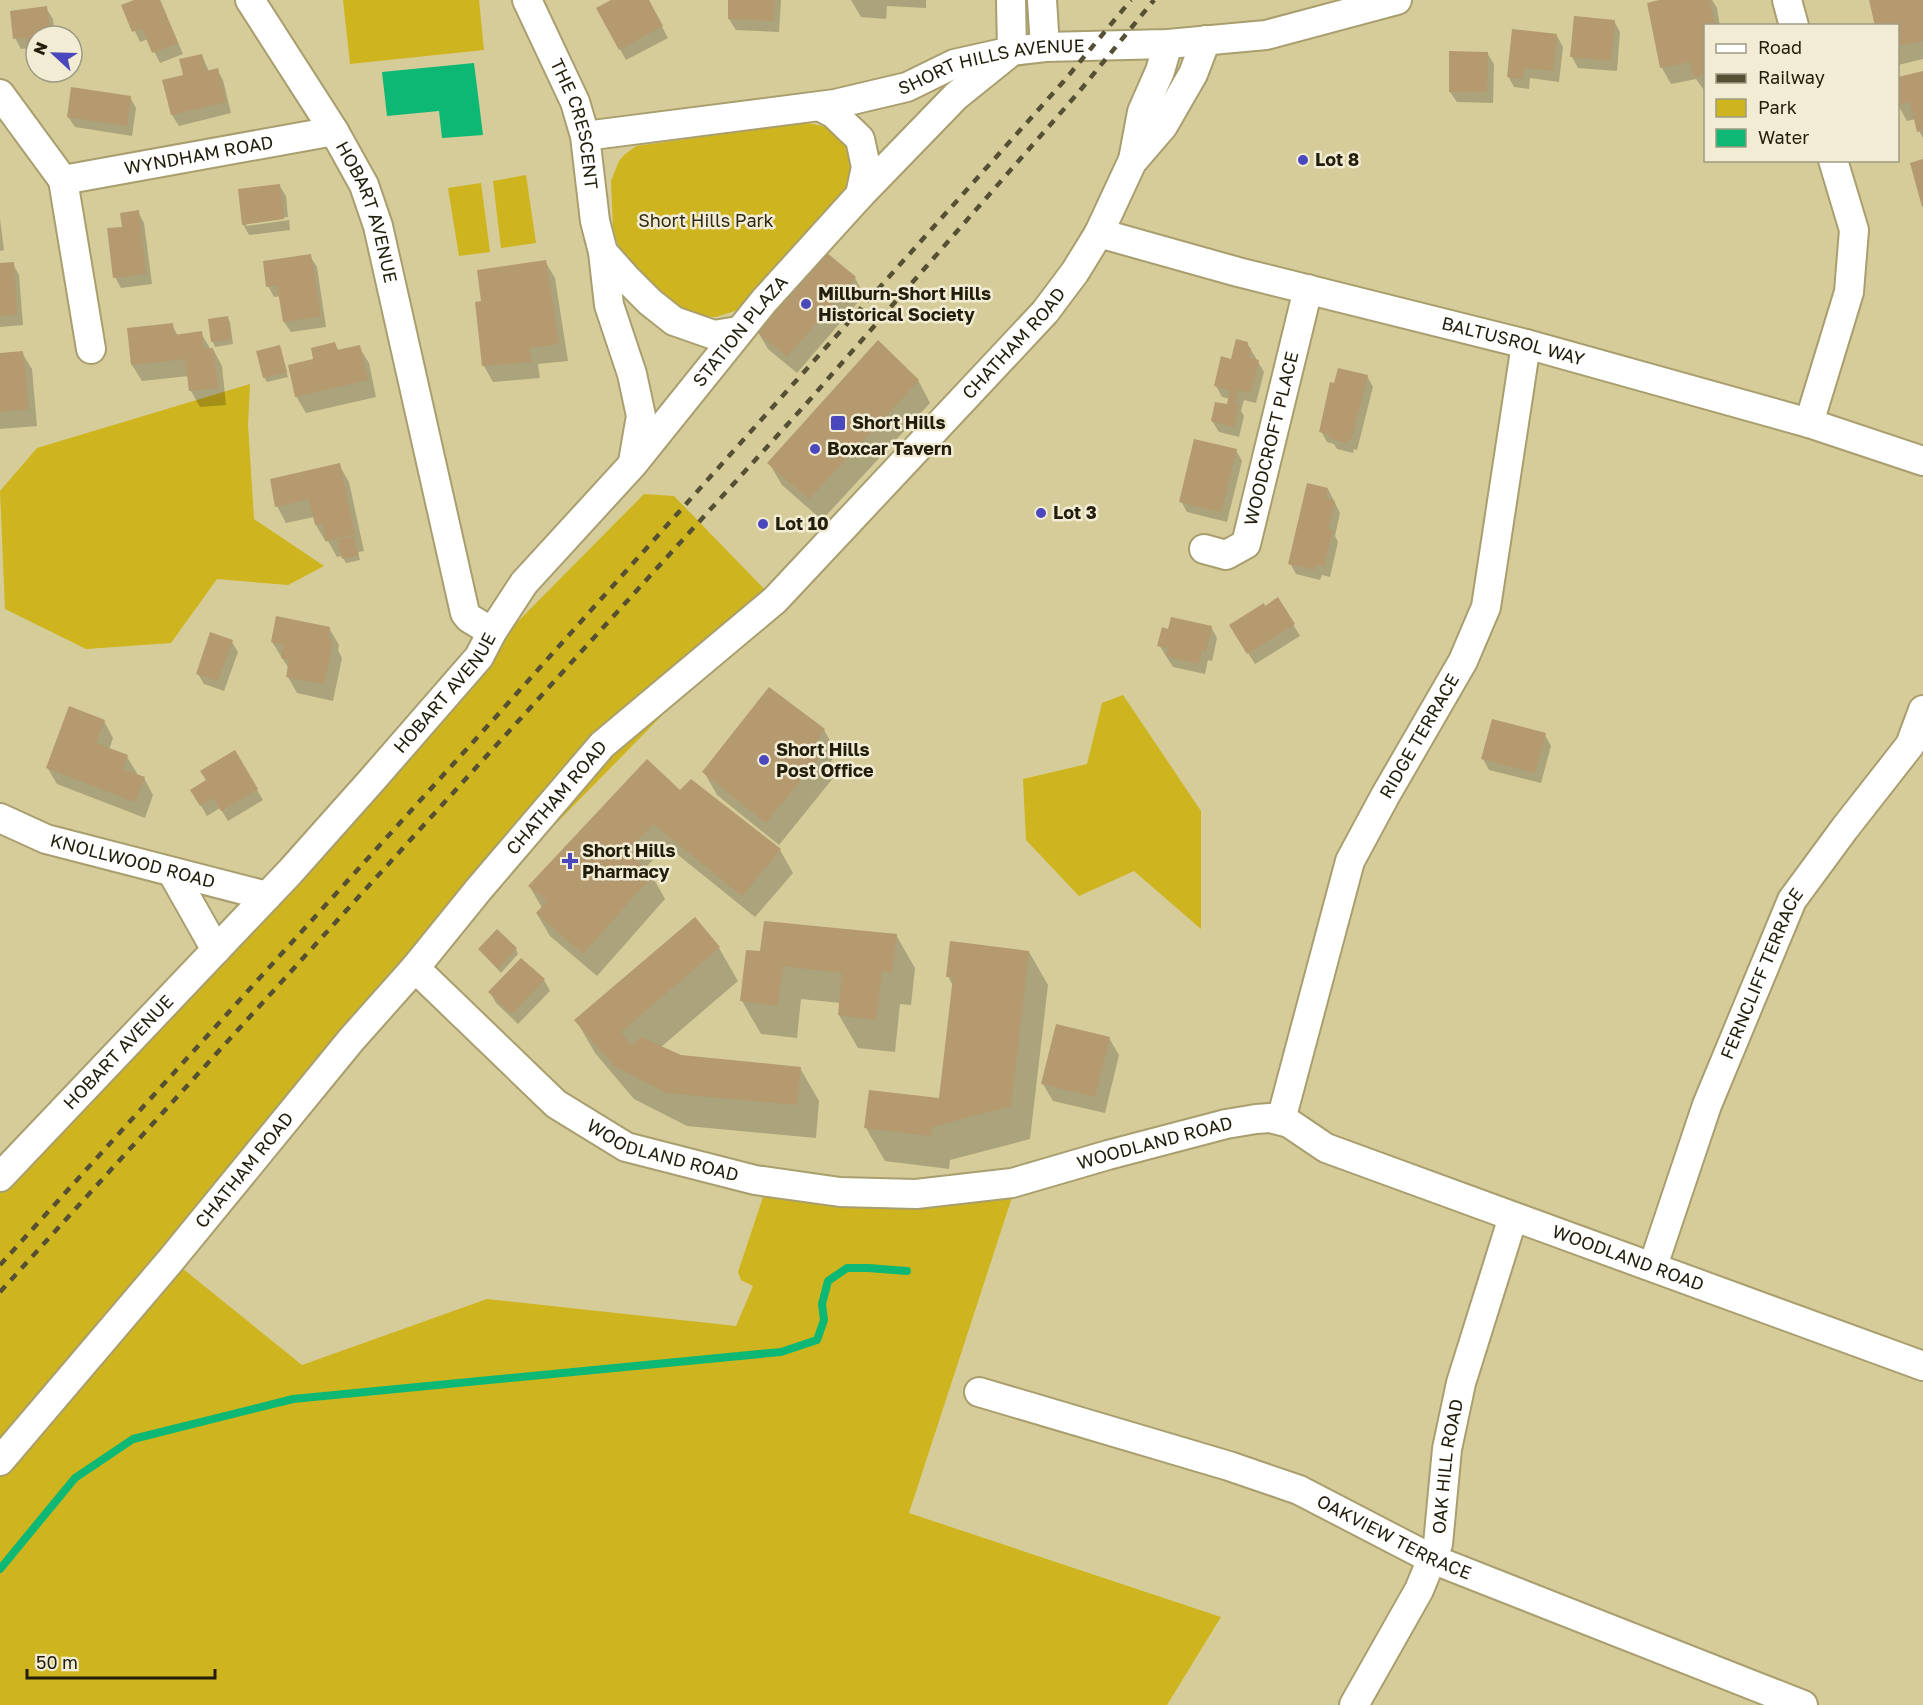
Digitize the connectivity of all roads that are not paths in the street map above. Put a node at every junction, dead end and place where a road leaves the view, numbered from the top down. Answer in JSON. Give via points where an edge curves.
{"nodes":[{"id":1,"x":250,"y":0,"type":"edge"},
{"id":2,"x":527,"y":0,"type":"edge"},
{"id":3,"x":1011,"y":0,"type":"edge"},
{"id":4,"x":1042,"y":0,"type":"edge"},
{"id":5,"x":1397,"y":0,"type":"edge"},
{"id":6,"x":1787,"y":0,"type":"edge"},
{"id":7,"x":1793,"y":24,"type":"edge"},
{"id":8,"x":1206,"y":40,"type":"junction"},
{"id":9,"x":1168,"y":44,"type":"junction"},
{"id":10,"x":1045,"y":47,"type":"junction"},
{"id":11,"x":1012,"y":51,"type":"junction"},
{"id":12,"x":0,"y":94,"type":"edge"},
{"id":13,"x":821,"y":107,"type":"junction"},
{"id":14,"x":334,"y":131,"type":"junction"},
{"id":15,"x":585,"y":136,"type":"junction"},
{"id":16,"x":1132,"y":162,"type":"junction"},
{"id":17,"x":1834,"y":162,"type":"edge"},
{"id":18,"x":63,"y":180,"type":"junction"},
{"id":19,"x":860,"y":195,"type":"junction"},
{"id":20,"x":1098,"y":233,"type":"junction"},
{"id":21,"x":603,"y":252,"type":"junction"},
{"id":22,"x":1308,"y":289,"type":"junction"},
{"id":23,"x":738,"y":331,"type":"junction"},
{"id":24,"x":1526,"y":344,"type":"junction"},
{"id":25,"x":91,"y":349,"type":"dead end"},
{"id":26,"x":1809,"y":423,"type":"junction"},
{"id":27,"x":1923,"y":461,"type":"edge"},
{"id":28,"x":633,"y":464,"type":"junction"},
{"id":29,"x":1204,"y":549,"type":"dead end"},
{"id":30,"x":492,"y":632,"type":"junction"},
{"id":31,"x":1923,"y":710,"type":"edge"},
{"id":32,"x":0,"y":818,"type":"edge"},
{"id":33,"x":172,"y":872,"type":"junction"},
{"id":34,"x":267,"y":896,"type":"junction"},
{"id":35,"x":216,"y":950,"type":"junction"},
{"id":36,"x":415,"y":968,"type":"junction"},
{"id":37,"x":1281,"y":1120,"type":"junction"},
{"id":38,"x":0,"y":1177,"type":"edge"},
{"id":39,"x":1513,"y":1217,"type":"junction"},
{"id":40,"x":1653,"y":1266,"type":"junction"},
{"id":41,"x":1923,"y":1366,"type":"edge"},
{"id":42,"x":979,"y":1392,"type":"dead end"},
{"id":43,"x":0,"y":1461,"type":"edge"},
{"id":44,"x":1432,"y":1558,"type":"junction"},
{"id":45,"x":1354,"y":1705,"type":"edge"},
{"id":46,"x":1803,"y":1705,"type":"edge"}],
"edges":[{"from":1,"to":14,"type":"street","name":"HOBART AVENUE"},
{"from":2,"to":15,"type":"street","name":"THE CRESCENT","via":[[575,102]]},
{"from":3,"to":11,"type":"street"},
{"from":4,"to":10,"type":"street"},
{"from":5,"to":8,"type":"street","name":"SHORT HILLS AVENUE","via":[[1266,35]]},
{"from":6,"to":7,"type":"street"},
{"from":8,"to":9,"type":"street","name":"SHORT HILLS AVENUE"},
{"from":8,"to":16,"type":"street","name":"CHATHAM ROAD","via":[[1193,74],[1163,126]]},
{"from":9,"to":10,"type":"street","name":"SHORT HILLS AVENUE"},
{"from":9,"to":16,"type":"street","name":"CHATHAM ROAD","via":[[1142,112]]},
{"from":10,"to":11,"type":"street","name":"SHORT HILLS AVENUE"},
{"from":11,"to":13,"type":"street","name":"SHORT HILLS AVENUE","via":[[954,64],[907,87]]},
{"from":11,"to":19,"type":"street","name":"STATION PLAZA","via":[[956,96]]},
{"from":12,"to":18,"type":"street"},
{"from":13,"to":15,"type":"street","name":"SHORT HILLS AVENUE"},
{"from":13,"to":19,"type":"street","via":[[860,139],[866,167]]},
{"from":14,"to":18,"type":"street","name":"WYNDHAM ROAD"},
{"from":14,"to":30,"type":"street","name":"HOBART AVENUE","via":[[364,185],[378,226],[465,613]]},
{"from":15,"to":21,"type":"street","name":"THE CRESCENT","via":[[595,221]]},
{"from":16,"to":20,"type":"street","name":"CHATHAM ROAD"},
{"from":17,"to":26,"type":"street","via":[[1854,230],[1849,292]]},
{"from":18,"to":25,"type":"street"},
{"from":19,"to":23,"type":"street","name":"STATION PLAZA"},
{"from":20,"to":22,"type":"street","name":"BALTUSROL WAY"},
{"from":20,"to":36,"type":"street","name":"CHATHAM ROAD","via":[[1045,312],[850,522],[775,600],[602,745]]},
{"from":21,"to":23,"type":"street","name":"THE CRESCENT","via":[[650,302],[674,321],[714,335]]},
{"from":21,"to":28,"type":"street","name":"THE CRESCENT","via":[[609,305],[641,416]]},
{"from":22,"to":24,"type":"street","name":"BALTUSROL WAY"},
{"from":22,"to":29,"type":"street","name":"WOODCROFT PLACE","via":[[1246,544],[1226,555]]},
{"from":23,"to":28,"type":"street","name":"STATION PLAZA"},
{"from":24,"to":26,"type":"street","name":"BALTUSROL WAY"},
{"from":24,"to":37,"type":"street","name":"RIDGE TERRACE","via":[[1486,607],[1463,661],[1350,861]]},
{"from":26,"to":27,"type":"street","name":"BALTUSROL WAY"},
{"from":28,"to":30,"type":"street","name":"STATION PLAZA","via":[[524,583]]},
{"from":30,"to":34,"type":"street","name":"HOBART AVENUE","via":[[479,657]]},
{"from":31,"to":40,"type":"street","name":"FERNCLIFF TERRACE","via":[[1910,745],[1792,900],[1707,1106]]},
{"from":32,"to":33,"type":"street","name":"KNOLLWOOD ROAD","via":[[46,839]]},
{"from":33,"to":34,"type":"street","name":"KNOLLWOOD ROAD"},
{"from":33,"to":35,"type":"street"},
{"from":34,"to":35,"type":"street","name":"HOBART AVENUE"},
{"from":35,"to":38,"type":"street","name":"HOBART AVENUE"},
{"from":36,"to":37,"type":"street","name":"WOODLAND ROAD","via":[[556,1104],[626,1146],[755,1180],[840,1192],[916,1194],[1017,1182],[1235,1122]]},
{"from":36,"to":43,"type":"street","name":"CHATHAM ROAD"},
{"from":37,"to":39,"type":"street","name":"WOODLAND ROAD","via":[[1326,1148]]},
{"from":39,"to":40,"type":"street","name":"WOODLAND ROAD"},
{"from":39,"to":44,"type":"street","name":"OAK HILL ROAD","via":[[1461,1383],[1447,1449],[1438,1544]]},
{"from":40,"to":41,"type":"street","name":"WOODLAND ROAD"},
{"from":42,"to":44,"type":"street","name":"OAKVIEW TERRACE","via":[[1299,1490]]},
{"from":44,"to":45,"type":"street","name":"OAK HILL ROAD","via":[[1419,1590]]},
{"from":44,"to":46,"type":"street","name":"OAKVIEW TERRACE"}]}
